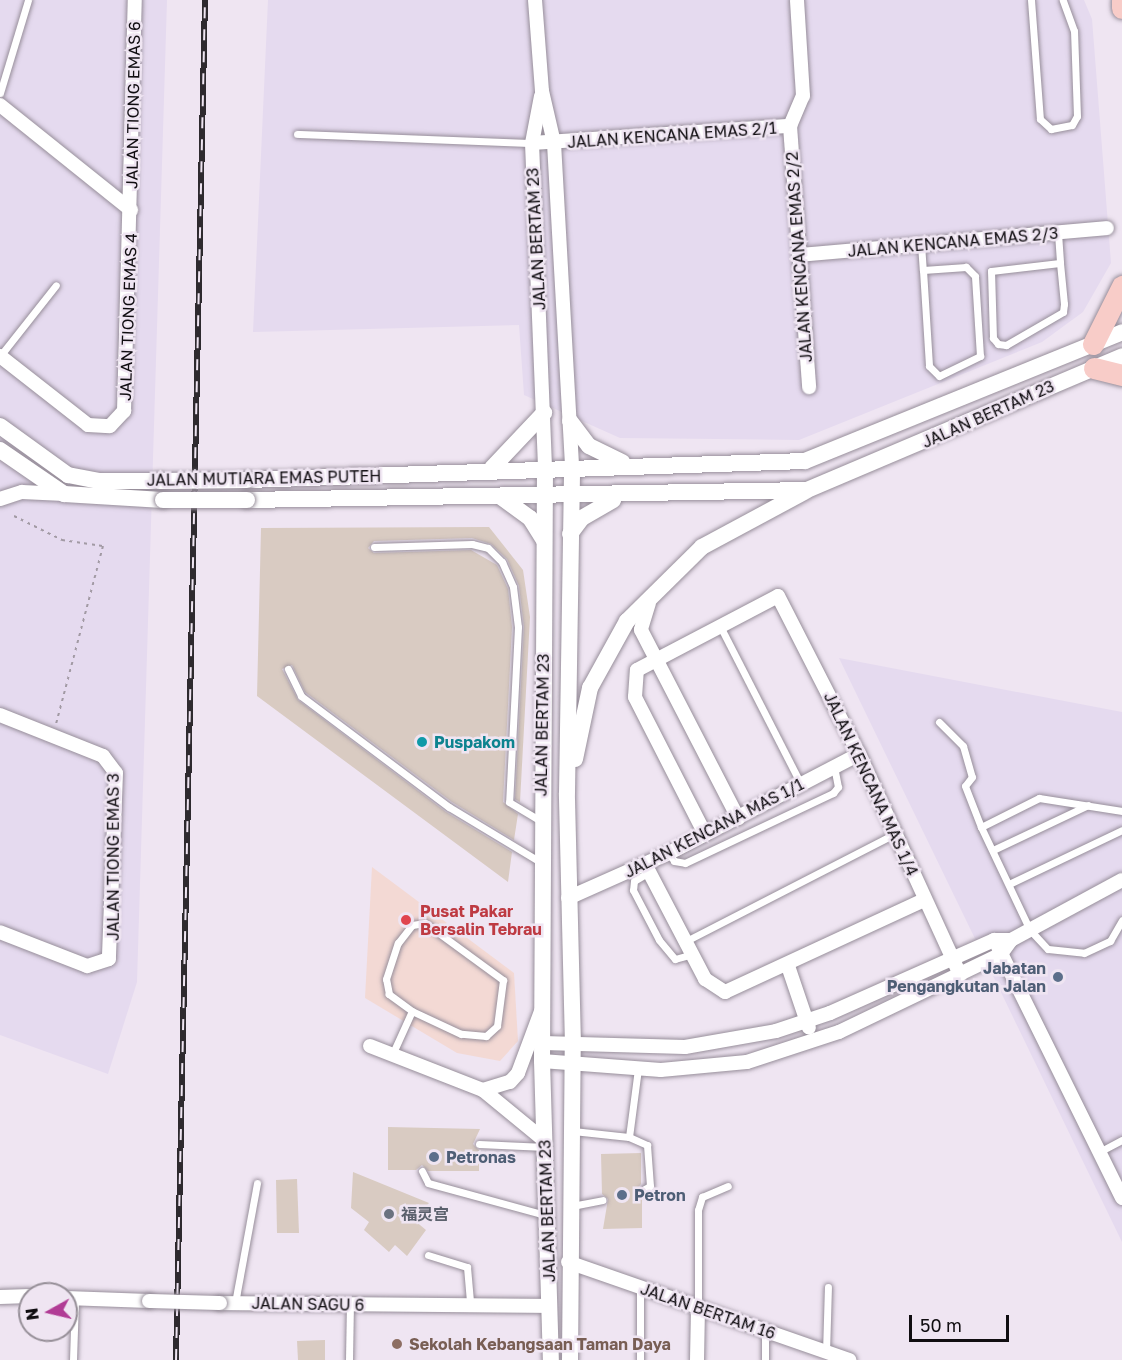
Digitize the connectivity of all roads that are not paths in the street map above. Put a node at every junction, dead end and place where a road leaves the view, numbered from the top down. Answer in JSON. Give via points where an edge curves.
{"nodes":[{"id":1,"x":28,"y":0,"type":"edge"},
{"id":2,"x":135,"y":0,"type":"edge"},
{"id":3,"x":535,"y":0,"type":"edge"},
{"id":4,"x":796,"y":0,"type":"edge"},
{"id":5,"x":1031,"y":0,"type":"edge"},
{"id":6,"x":1063,"y":0,"type":"edge"},
{"id":7,"x":1122,"y":0,"type":"edge"},
{"id":8,"x":1122,"y":8,"type":"edge"},
{"id":9,"x":542,"y":91,"type":"junction"},
{"id":10,"x":0,"y":93,"type":"edge"},
{"id":11,"x":0,"y":105,"type":"edge"},
{"id":12,"x":790,"y":126,"type":"junction"},
{"id":13,"x":297,"y":134,"type":"dead end"},
{"id":14,"x":532,"y":143,"type":"junction"},
{"id":15,"x":554,"y":143,"type":"junction"},
{"id":16,"x":131,"y":210,"type":"junction"},
{"id":17,"x":1107,"y":228,"type":"dead end"},
{"id":18,"x":1058,"y":233,"type":"junction"},
{"id":19,"x":921,"y":244,"type":"junction"},
{"id":20,"x":799,"y":255,"type":"junction"},
{"id":21,"x":1060,"y":263,"type":"junction"},
{"id":22,"x":923,"y":270,"type":"junction"},
{"id":23,"x":56,"y":285,"type":"dead end"},
{"id":24,"x":1122,"y":286,"type":"edge"},
{"id":25,"x":1122,"y":332,"type":"edge"},
{"id":26,"x":1093,"y":344,"type":"junction"},
{"id":27,"x":0,"y":356,"type":"edge"},
{"id":28,"x":1122,"y":356,"type":"edge"},
{"id":29,"x":1094,"y":368,"type":"junction"},
{"id":30,"x":1122,"y":375,"type":"edge"},
{"id":31,"x":809,"y":387,"type":"dead end"},
{"id":32,"x":544,"y":413,"type":"junction"},
{"id":33,"x":570,"y":421,"type":"junction"},
{"id":34,"x":0,"y":426,"type":"edge"},
{"id":35,"x":0,"y":450,"type":"edge"},
{"id":36,"x":632,"y":466,"type":"junction"},
{"id":37,"x":572,"y":467,"type":"junction"},
{"id":38,"x":492,"y":468,"type":"junction"},
{"id":39,"x":545,"y":468,"type":"junction"},
{"id":40,"x":807,"y":490,"type":"junction"},
{"id":41,"x":64,"y":494,"type":"junction"},
{"id":42,"x":631,"y":496,"type":"junction"},
{"id":43,"x":501,"y":497,"type":"junction"},
{"id":44,"x":545,"y":498,"type":"junction"},
{"id":45,"x":571,"y":498,"type":"junction"},
{"id":46,"x":0,"y":500,"type":"edge"},
{"id":47,"x":570,"y":534,"type":"junction"},
{"id":48,"x":544,"y":540,"type":"junction"},
{"id":49,"x":374,"y":548,"type":"dead end"},
{"id":50,"x":658,"y":588,"type":"junction"},
{"id":51,"x":718,"y":623,"type":"junction"},
{"id":52,"x":654,"y":656,"type":"junction"},
{"id":53,"x":288,"y":669,"type":"dead end"},
{"id":54,"x":0,"y":715,"type":"edge"},
{"id":55,"x":939,"y":722,"type":"dead end"},
{"id":56,"x":859,"y":754,"type":"junction"},
{"id":57,"x":834,"y":767,"type":"junction"},
{"id":58,"x":801,"y":784,"type":"junction"},
{"id":59,"x":567,"y":793,"type":"junction"},
{"id":60,"x":1088,"y":805,"type":"junction"},
{"id":61,"x":1122,"y":811,"type":"edge"},
{"id":62,"x":738,"y":818,"type":"junction"},
{"id":63,"x":542,"y":822,"type":"junction"},
{"id":64,"x":981,"y":827,"type":"junction"},
{"id":65,"x":1122,"y":830,"type":"edge"},
{"id":66,"x":705,"y":834,"type":"junction"},
{"id":67,"x":894,"y":834,"type":"junction"},
{"id":68,"x":993,"y":850,"type":"junction"},
{"id":69,"x":669,"y":853,"type":"junction"},
{"id":70,"x":542,"y":863,"type":"junction"},
{"id":71,"x":648,"y":868,"type":"junction"},
{"id":72,"x":1122,"y":880,"type":"edge"},
{"id":73,"x":1009,"y":884,"type":"junction"},
{"id":74,"x":568,"y":898,"type":"junction"},
{"id":75,"x":924,"y":900,"type":"junction"},
{"id":76,"x":1122,"y":920,"type":"edge"},
{"id":77,"x":1030,"y":930,"type":"junction"},
{"id":78,"x":0,"y":932,"type":"edge"},
{"id":79,"x":994,"y":940,"type":"junction"},
{"id":80,"x":1011,"y":940,"type":"junction"},
{"id":81,"x":686,"y":941,"type":"junction"},
{"id":82,"x":692,"y":954,"type":"junction"},
{"id":83,"x":1001,"y":954,"type":"junction"},
{"id":84,"x":952,"y":958,"type":"junction"},
{"id":85,"x":788,"y":966,"type":"junction"},
{"id":86,"x":960,"y":975,"type":"junction"},
{"id":87,"x":542,"y":1008,"type":"junction"},
{"id":88,"x":412,"y":1011,"type":"junction"},
{"id":89,"x":808,"y":1022,"type":"junction"},
{"id":90,"x":812,"y":1042,"type":"junction"},
{"id":91,"x":543,"y":1043,"type":"junction"},
{"id":92,"x":573,"y":1045,"type":"junction"},
{"id":93,"x":370,"y":1046,"type":"dead end"},
{"id":94,"x":392,"y":1055,"type":"junction"},
{"id":95,"x":542,"y":1061,"type":"junction"},
{"id":96,"x":572,"y":1063,"type":"junction"},
{"id":97,"x":638,"y":1069,"type":"junction"},
{"id":98,"x":483,"y":1090,"type":"junction"},
{"id":99,"x":570,"y":1130,"type":"junction"},
{"id":100,"x":629,"y":1137,"type":"junction"},
{"id":101,"x":1122,"y":1140,"type":"edge"},
{"id":102,"x":479,"y":1144,"type":"dead end"},
{"id":103,"x":545,"y":1144,"type":"junction"},
{"id":104,"x":1099,"y":1152,"type":"junction"},
{"id":105,"x":422,"y":1171,"type":"dead end"},
{"id":106,"x":1117,"y":1176,"type":"edge"},
{"id":107,"x":257,"y":1183,"type":"dead end"},
{"id":108,"x":728,"y":1186,"type":"dead end"},
{"id":109,"x":641,"y":1191,"type":"dead end"},
{"id":110,"x":1122,"y":1197,"type":"edge"},
{"id":111,"x":602,"y":1200,"type":"dead end"},
{"id":112,"x":568,"y":1207,"type":"junction"},
{"id":113,"x":547,"y":1216,"type":"junction"},
{"id":114,"x":428,"y":1255,"type":"dead end"},
{"id":115,"x":568,"y":1262,"type":"junction"},
{"id":116,"x":828,"y":1287,"type":"dead end"},
{"id":117,"x":640,"y":1288,"type":"junction"},
{"id":118,"x":18,"y":1296,"type":"edge"},
{"id":119,"x":0,"y":1297,"type":"edge"},
{"id":120,"x":78,"y":1298,"type":"edge"},
{"id":121,"x":235,"y":1303,"type":"junction"},
{"id":122,"x":350,"y":1304,"type":"junction"},
{"id":123,"x":470,"y":1305,"type":"junction"},
{"id":124,"x":549,"y":1306,"type":"junction"},
{"id":125,"x":698,"y":1308,"type":"junction"},
{"id":126,"x":765,"y":1331,"type":"junction"},
{"id":127,"x":72,"y":1342,"type":"edge"},
{"id":128,"x":825,"y":1356,"type":"edge"},
{"id":129,"x":73,"y":1360,"type":"edge"},
{"id":130,"x":349,"y":1360,"type":"edge"},
{"id":131,"x":551,"y":1360,"type":"edge"},
{"id":132,"x":570,"y":1360,"type":"edge"},
{"id":133,"x":640,"y":1360,"type":"edge"},
{"id":134,"x":697,"y":1360,"type":"edge"},
{"id":135,"x":765,"y":1360,"type":"edge"},
{"id":136,"x":849,"y":1360,"type":"edge"}],
"edges":[{"from":1,"to":10,"type":"lane"},
{"from":2,"to":16,"type":"street","name":"JALAN TIONG EMAS 6"},
{"from":3,"to":9,"type":"street","name":"JALAN BERTAM 23"},
{"from":4,"to":12,"type":"street","name":"JALAN KENCANA EMAS 2/1","via":[[803,96]]},
{"from":5,"to":6,"type":"lane","via":[[1040,119],[1052,129],[1072,125],[1077,116],[1074,31]]},
{"from":7,"to":8,"type":"highway"},
{"from":9,"to":14,"type":"street","name":"JALAN BERTAM 23"},
{"from":9,"to":15,"type":"street","name":"JALAN BERTAM 23"},
{"from":11,"to":16,"type":"street"},
{"from":12,"to":15,"type":"street","name":"JALAN KENCANA EMAS 2/1"},
{"from":12,"to":20,"type":"street","name":"JALAN KENCANA EMAS 2/2"},
{"from":13,"to":14,"type":"lane"},
{"from":14,"to":15,"type":"street","name":"JALAN KENCANA EMAS 2/1"},
{"from":14,"to":32,"type":"street","name":"JALAN BERTAM 23"},
{"from":15,"to":33,"type":"street","name":"JALAN BERTAM 23"},
{"from":16,"to":27,"type":"street","name":"JALAN TIONG EMAS 4","via":[[126,402],[119,420],[104,428],[88,425]]},
{"from":17,"to":18,"type":"street","name":"JALAN KENCANA EMAS 2/3"},
{"from":18,"to":19,"type":"street","name":"JALAN KENCANA EMAS 2/3"},
{"from":18,"to":21,"type":"lane"},
{"from":19,"to":20,"type":"street","name":"JALAN KENCANA EMAS 2/3"},
{"from":19,"to":22,"type":"lane"},
{"from":20,"to":31,"type":"street","name":"JALAN KENCANA EMAS 2/2"},
{"from":21,"to":21,"type":"lane","via":[[1063,312],[1006,345],[998,344],[993,338],[991,271]]},
{"from":22,"to":22,"type":"lane","via":[[929,366],[939,376],[980,356],[975,276],[966,267]]},
{"from":23,"to":27,"type":"lane"},
{"from":24,"to":26,"type":"highway"},
{"from":25,"to":26,"type":"street","name":"JALAN BERTAM 23"},
{"from":26,"to":36,"type":"street","name":"JALAN BERTAM 23","via":[[805,461]]},
{"from":28,"to":29,"type":"street","name":"JALAN BERTAM 23"},
{"from":29,"to":30,"type":"highway"},
{"from":29,"to":40,"type":"street","name":"JALAN BERTAM 23"},
{"from":32,"to":38,"type":"street"},
{"from":32,"to":39,"type":"street","name":"JALAN BERTAM 23"},
{"from":33,"to":36,"type":"street","via":[[589,446]]},
{"from":33,"to":37,"type":"street","name":"JALAN BERTAM 23"},
{"from":34,"to":38,"type":"street","name":"JALAN MUTIARA EMAS PUTEH","bridge":true,"via":[[68,475],[98,481],[247,480]]},
{"from":35,"to":41,"type":"street"},
{"from":36,"to":37,"type":"street","name":"JALAN BERTAM 23"},
{"from":37,"to":39,"type":"street","name":"JALAN MUTIARA EMAS PUTEH"},
{"from":37,"to":45,"type":"street","name":"JALAN BERTAM 23"},
{"from":38,"to":39,"type":"street","name":"JALAN MUTIARA EMAS PUTEH"},
{"from":39,"to":44,"type":"street","name":"JALAN BERTAM 23"},
{"from":40,"to":42,"type":"street","name":"JALAN BERTAM 23"},
{"from":40,"to":50,"type":"street","via":[[722,534]]},
{"from":41,"to":43,"type":"street","name":"JALAN MUTIARA EMAS PUTEH","bridge":true,"via":[[163,500]]},
{"from":41,"to":46,"type":"street","via":[[22,492]]},
{"from":42,"to":45,"type":"street","name":"JALAN BERTAM 23"},
{"from":42,"to":47,"type":"street","via":[[603,502]]},
{"from":43,"to":44,"type":"street","name":"JALAN MUTIARA EMAS PUTEH"},
{"from":43,"to":48,"type":"street","via":[[530,518]]},
{"from":44,"to":45,"type":"street","name":"JALAN MUTIARA EMAS PUTEH"},
{"from":44,"to":48,"type":"street","name":"JALAN BERTAM 23"},
{"from":45,"to":47,"type":"street","name":"JALAN BERTAM 23"},
{"from":47,"to":59,"type":"street","name":"JALAN BERTAM 23"},
{"from":48,"to":63,"type":"street","name":"JALAN BERTAM 23"},
{"from":49,"to":63,"type":"lane","via":[[472,544],[489,548],[502,562],[513,586],[518,627],[508,800]]},
{"from":50,"to":52,"type":"street","via":[[640,623]]},
{"from":50,"to":59,"type":"street","via":[[603,658],[590,688]]},
{"from":51,"to":52,"type":"street"},
{"from":51,"to":56,"type":"street","name":"JALAN KENCANA MAS 1/4","via":[[778,596]]},
{"from":51,"to":58,"type":"lane"},
{"from":52,"to":62,"type":"street"},
{"from":52,"to":66,"type":"street","via":[[637,670],[635,698]]},
{"from":53,"to":70,"type":"lane","via":[[301,696],[449,807]]},
{"from":54,"to":78,"type":"street","name":"JALAN TIONG EMAS 3","via":[[103,756],[116,773],[112,947],[105,963],[87,966]]},
{"from":55,"to":64,"type":"lane","via":[[963,746],[972,777],[965,786]]},
{"from":56,"to":57,"type":"street","name":"JALAN KENCANA MAS 1/1"},
{"from":56,"to":67,"type":"street","name":"JALAN KENCANA MAS 1/4"},
{"from":57,"to":58,"type":"street","name":"JALAN KENCANA MAS 1/1"},
{"from":57,"to":69,"type":"lane","via":[[838,787],[833,793],[685,863],[674,861]]},
{"from":58,"to":62,"type":"street","name":"JALAN KENCANA MAS 1/1"},
{"from":59,"to":74,"type":"street","name":"JALAN BERTAM 23"},
{"from":60,"to":61,"type":"lane"},
{"from":60,"to":64,"type":"lane","via":[[1039,798]]},
{"from":60,"to":68,"type":"lane"},
{"from":62,"to":66,"type":"street","name":"JALAN KENCANA MAS 1/1"},
{"from":63,"to":70,"type":"street","name":"JALAN BERTAM 23"},
{"from":64,"to":68,"type":"lane"},
{"from":65,"to":73,"type":"lane"},
{"from":66,"to":69,"type":"street","name":"JALAN KENCANA MAS 1/1"},
{"from":67,"to":75,"type":"street","name":"JALAN KENCANA MAS 1/4"},
{"from":67,"to":81,"type":"lane"},
{"from":68,"to":73,"type":"lane"},
{"from":69,"to":71,"type":"street","name":"JALAN KENCANA MAS 1/1"},
{"from":70,"to":87,"type":"street","name":"JALAN BERTAM 23"},
{"from":71,"to":74,"type":"street","name":"JALAN KENCANA MAS 1/1"},
{"from":71,"to":81,"type":"street"},
{"from":71,"to":82,"type":"lane","via":[[633,884],[638,900],[670,956],[680,960]]},
{"from":72,"to":77,"type":"street"},
{"from":73,"to":77,"type":"lane"},
{"from":74,"to":92,"type":"street","name":"JALAN BERTAM 23"},
{"from":75,"to":84,"type":"street","name":"JALAN KENCANA MAS 1/4"},
{"from":75,"to":85,"type":"street"},
{"from":76,"to":77,"type":"lane","via":[[1110,941],[1084,953],[1048,949]]},
{"from":77,"to":80,"type":"street"},
{"from":79,"to":80,"type":"street"},
{"from":79,"to":83,"type":"street"},
{"from":79,"to":84,"type":"street"},
{"from":80,"to":83,"type":"street"},
{"from":81,"to":82,"type":"street"},
{"from":82,"to":85,"type":"street","via":[[705,979],[725,992]]},
{"from":83,"to":86,"type":"street"},
{"from":83,"to":104,"type":"street"},
{"from":84,"to":86,"type":"street","name":"JALAN KENCANA MAS 1/4"},
{"from":84,"to":89,"type":"street"},
{"from":85,"to":89,"type":"street"},
{"from":86,"to":90,"type":"street"},
{"from":87,"to":91,"type":"street","name":"JALAN BERTAM 23"},
{"from":87,"to":98,"type":"street","via":[[518,1073],[510,1082]]},
{"from":88,"to":88,"type":"lane","via":[[461,1035],[486,1036],[497,1026],[503,980],[425,924],[412,924],[398,943],[386,979],[389,994]]},
{"from":88,"to":94,"type":"lane"},
{"from":89,"to":90,"type":"street"},
{"from":89,"to":92,"type":"street","via":[[685,1047]]},
{"from":90,"to":97,"type":"street","via":[[747,1062]]},
{"from":91,"to":92,"type":"street"},
{"from":91,"to":95,"type":"street","name":"JALAN BERTAM 23"},
{"from":92,"to":96,"type":"street","name":"JALAN BERTAM 23"},
{"from":93,"to":94,"type":"street"},
{"from":94,"to":98,"type":"street"},
{"from":95,"to":96,"type":"street"},
{"from":95,"to":103,"type":"street","name":"JALAN BERTAM 23"},
{"from":96,"to":97,"type":"street"},
{"from":96,"to":99,"type":"street","name":"JALAN BERTAM 23"},
{"from":97,"to":100,"type":"lane"},
{"from":98,"to":103,"type":"street"},
{"from":99,"to":100,"type":"lane"},
{"from":99,"to":112,"type":"street","name":"JALAN BERTAM 23"},
{"from":100,"to":109,"type":"lane","via":[[648,1150],[650,1186]]},
{"from":101,"to":104,"type":"lane"},
{"from":102,"to":103,"type":"lane"},
{"from":103,"to":113,"type":"street","name":"JALAN BERTAM 23"},
{"from":104,"to":106,"type":"street"},
{"from":105,"to":113,"type":"lane","via":[[428,1184]]},
{"from":106,"to":110,"type":"street"},
{"from":107,"to":121,"type":"lane"},
{"from":108,"to":125,"type":"lane","via":[[702,1197],[700,1203]]},
{"from":111,"to":112,"type":"lane"},
{"from":112,"to":115,"type":"street","name":"JALAN BERTAM 23"},
{"from":113,"to":124,"type":"street","name":"JALAN BERTAM 23"},
{"from":114,"to":123,"type":"lane","via":[[467,1267]]},
{"from":115,"to":117,"type":"street","name":"JALAN BERTAM 16"},
{"from":115,"to":132,"type":"street","name":"JALAN BERTAM 23"},
{"from":116,"to":128,"type":"lane"},
{"from":117,"to":125,"type":"street","name":"JALAN BERTAM 16"},
{"from":117,"to":133,"type":"lane"},
{"from":118,"to":119,"type":"street"},
{"from":120,"to":121,"type":"street","name":"JALAN SAGU 6","bridge":true},
{"from":121,"to":122,"type":"street","name":"JALAN SAGU 6"},
{"from":122,"to":123,"type":"street","name":"JALAN SAGU 6"},
{"from":122,"to":130,"type":"lane"},
{"from":123,"to":124,"type":"street","name":"JALAN SAGU 6"},
{"from":124,"to":131,"type":"street","name":"JALAN BERTAM 23"},
{"from":125,"to":126,"type":"street","name":"JALAN BERTAM 16"},
{"from":125,"to":134,"type":"street"},
{"from":126,"to":128,"type":"street","name":"JALAN BERTAM 16"},
{"from":126,"to":135,"type":"lane"},
{"from":127,"to":129,"type":"lane"},
{"from":128,"to":136,"type":"street","name":"JALAN BERTAM 16"}]}
